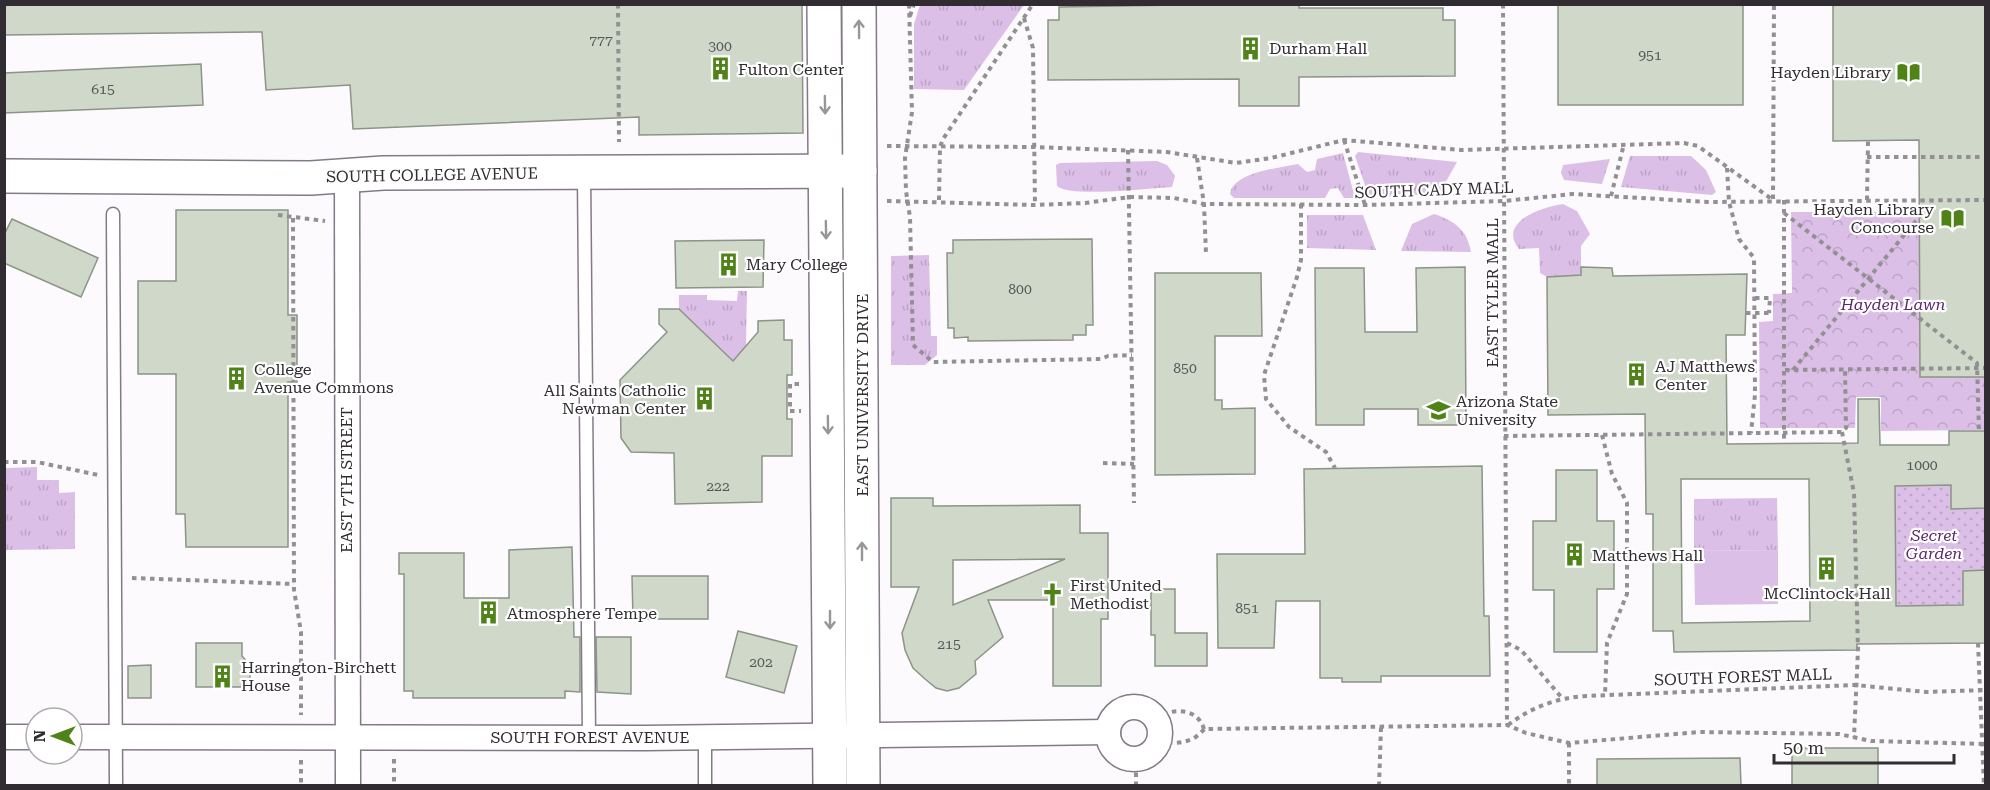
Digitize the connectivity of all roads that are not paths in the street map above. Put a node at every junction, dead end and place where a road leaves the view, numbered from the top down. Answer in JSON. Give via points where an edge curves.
{"nodes":[{"id":1,"x":824,"y":4,"type":"edge"},
{"id":2,"x":859,"y":4,"type":"edge"},
{"id":3,"x":826,"y":171,"type":"junction"},
{"id":4,"x":860,"y":171,"type":"junction"},
{"id":5,"x":584,"y":172,"type":"junction"},
{"id":6,"x":347,"y":174,"type":"junction"},
{"id":7,"x":4,"y":176,"type":"edge"},
{"id":8,"x":113,"y":214,"type":"dead end"},
{"id":9,"x":1108,"y":732,"type":"junction"},
{"id":10,"x":4,"y":736,"type":"edge"},
{"id":11,"x":24,"y":736,"type":"edge"},
{"id":12,"x":84,"y":736,"type":"edge"},
{"id":13,"x":116,"y":736,"type":"junction"},
{"id":14,"x":589,"y":736,"type":"junction"},
{"id":15,"x":830,"y":736,"type":"junction"},
{"id":16,"x":863,"y":736,"type":"junction"},
{"id":17,"x":347,"y":737,"type":"junction"},
{"id":18,"x":705,"y":737,"type":"junction"},
{"id":19,"x":116,"y":786,"type":"edge"},
{"id":20,"x":348,"y":786,"type":"edge"},
{"id":21,"x":705,"y":786,"type":"edge"},
{"id":22,"x":830,"y":786,"type":"edge"},
{"id":23,"x":863,"y":786,"type":"edge"}],
"edges":[{"from":1,"to":3,"type":"main road","name":"EAST UNIVERSITY DRIVE","one_way":true},
{"from":4,"to":2,"type":"main road","name":"EAST UNIVERSITY DRIVE","one_way":true},
{"from":3,"to":4,"type":"main road","name":"SOUTH COLLEGE AVENUE"},
{"from":3,"to":5,"type":"main road","name":"SOUTH COLLEGE AVENUE"},
{"from":3,"to":15,"type":"main road","name":"EAST UNIVERSITY DRIVE","one_way":true},
{"from":16,"to":4,"type":"main road","name":"EAST UNIVERSITY DRIVE","one_way":true},
{"from":5,"to":6,"type":"main road","name":"SOUTH COLLEGE AVENUE"},
{"from":5,"to":14,"type":"lane"},
{"from":6,"to":7,"type":"main road","name":"SOUTH COLLEGE AVENUE","via":[[311,178]]},
{"from":6,"to":17,"type":"street","name":"EAST 7TH STREET"},
{"from":8,"to":13,"type":"lane"},
{"from":9,"to":9,"type":"street","via":[[1113,718],[1124,709],[1145,709],[1157,729],[1150,753],[1136,759],[1120,754],[1109,741]]},
{"from":9,"to":16,"type":"street","name":"SOUTH FOREST AVENUE"},
{"from":10,"to":11,"type":"street"},
{"from":12,"to":13,"type":"street","name":"SOUTH FOREST AVENUE"},
{"from":13,"to":17,"type":"street","name":"SOUTH FOREST AVENUE"},
{"from":13,"to":19,"type":"lane"},
{"from":14,"to":17,"type":"street","name":"SOUTH FOREST AVENUE"},
{"from":14,"to":18,"type":"street","name":"SOUTH FOREST AVENUE"},
{"from":15,"to":16,"type":"street","name":"SOUTH FOREST AVENUE"},
{"from":15,"to":18,"type":"street","name":"SOUTH FOREST AVENUE"},
{"from":15,"to":22,"type":"main road","name":"EAST UNIVERSITY DRIVE"},
{"from":16,"to":23,"type":"main road","name":"EAST UNIVERSITY DRIVE"},
{"from":17,"to":20,"type":"street","name":"EAST 7TH STREET"},
{"from":18,"to":21,"type":"lane"}]}
